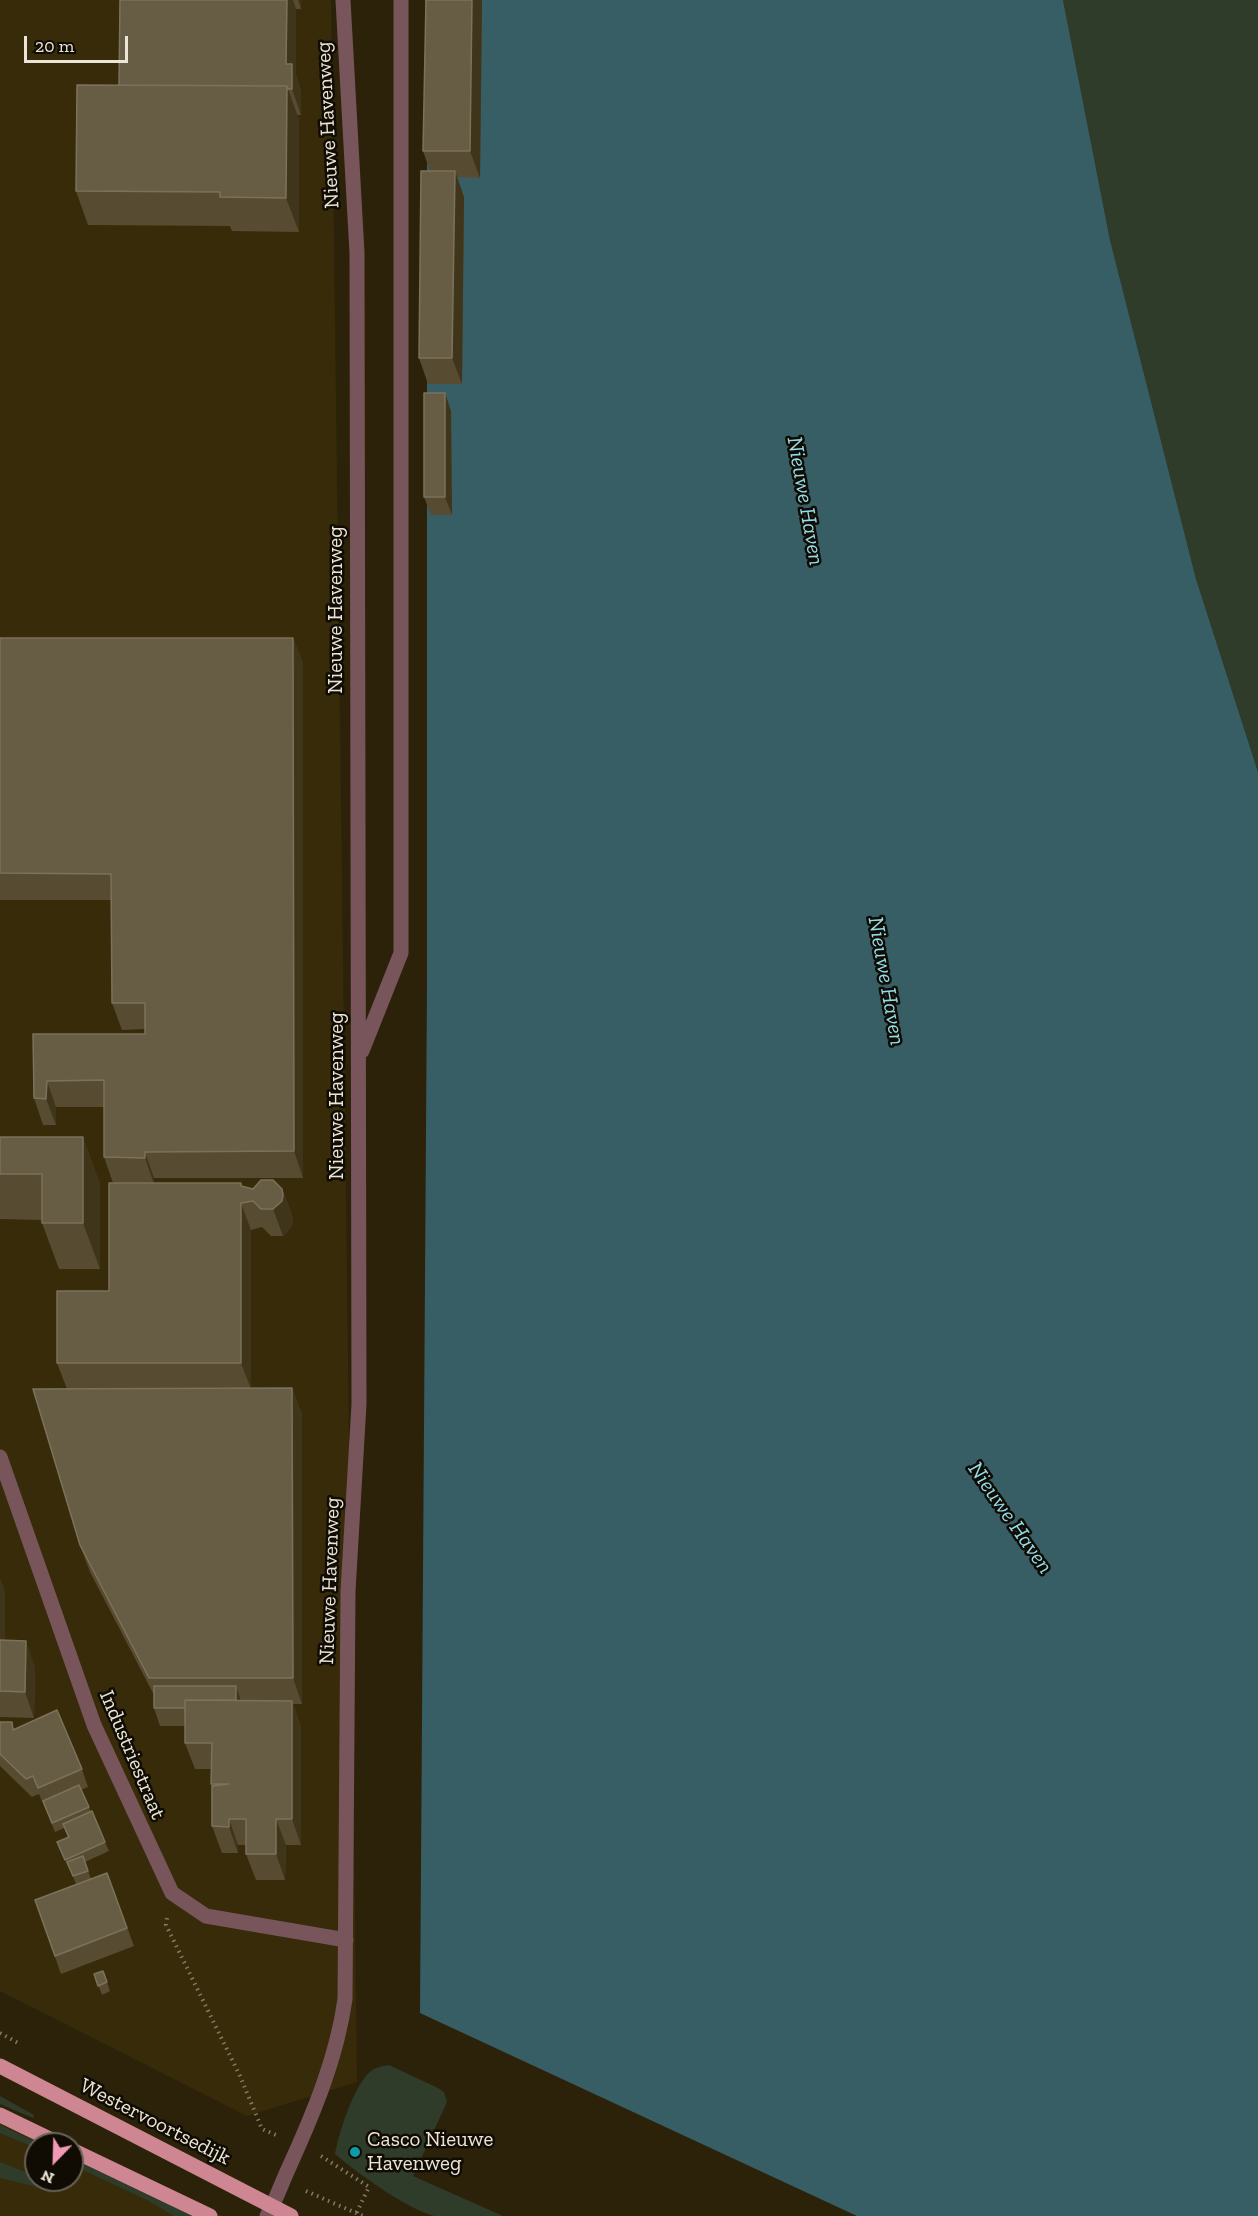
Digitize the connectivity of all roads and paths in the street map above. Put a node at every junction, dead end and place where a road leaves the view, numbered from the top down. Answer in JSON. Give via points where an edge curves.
{"nodes":[{"id":1,"x":343,"y":0,"type":"edge"},
{"id":2,"x":401,"y":0,"type":"edge"},
{"id":3,"x":358,"y":1060,"type":"junction"},
{"id":4,"x":0,"y":1457,"type":"edge"},
{"id":5,"x":172,"y":1893,"type":"junction"},
{"id":6,"x":346,"y":1940,"type":"junction"},
{"id":7,"x":0,"y":2066,"type":"edge"},
{"id":8,"x":0,"y":2115,"type":"edge"},
{"id":9,"x":35,"y":2132,"type":"edge"},
{"id":10,"x":299,"y":2146,"type":"junction"},
{"id":11,"x":84,"y":2156,"type":"edge"},
{"id":12,"x":270,"y":2211,"type":"edge"},
{"id":13,"x":210,"y":2216,"type":"edge"},
{"id":14,"x":291,"y":2216,"type":"edge"},
{"id":15,"x":355,"y":2216,"type":"edge"}],
"edges":[{"from":1,"to":3,"type":"street","name":"Nieuwe Havenweg","via":[[357,253]]},
{"from":2,"to":3,"type":"street","via":[[401,953]]},
{"from":3,"to":6,"type":"street","name":"Nieuwe Havenweg","via":[[359,1404],[348,1591]]},
{"from":4,"to":5,"type":"street","name":"Industriestraat","via":[[94,1725]]},
{"from":5,"to":6,"type":"street","via":[[206,1916]]},
{"from":5,"to":10,"type":"path","via":[[166,1924],[248,2092],[262,2129]]},
{"from":6,"to":10,"type":"street","name":"Nieuwe Havenweg","via":[[341,2027]]},
{"from":7,"to":12,"type":"main road","name":"Westervoortsedijk"},
{"from":8,"to":9,"type":"main road"},
{"from":10,"to":12,"type":"street","name":"Nieuwe Havenweg"},
{"from":10,"to":15,"type":"path","via":[[369,2187]]},
{"from":11,"to":13,"type":"main road"},
{"from":12,"to":14,"type":"main road","name":"Westervoortsedijk"}]}
